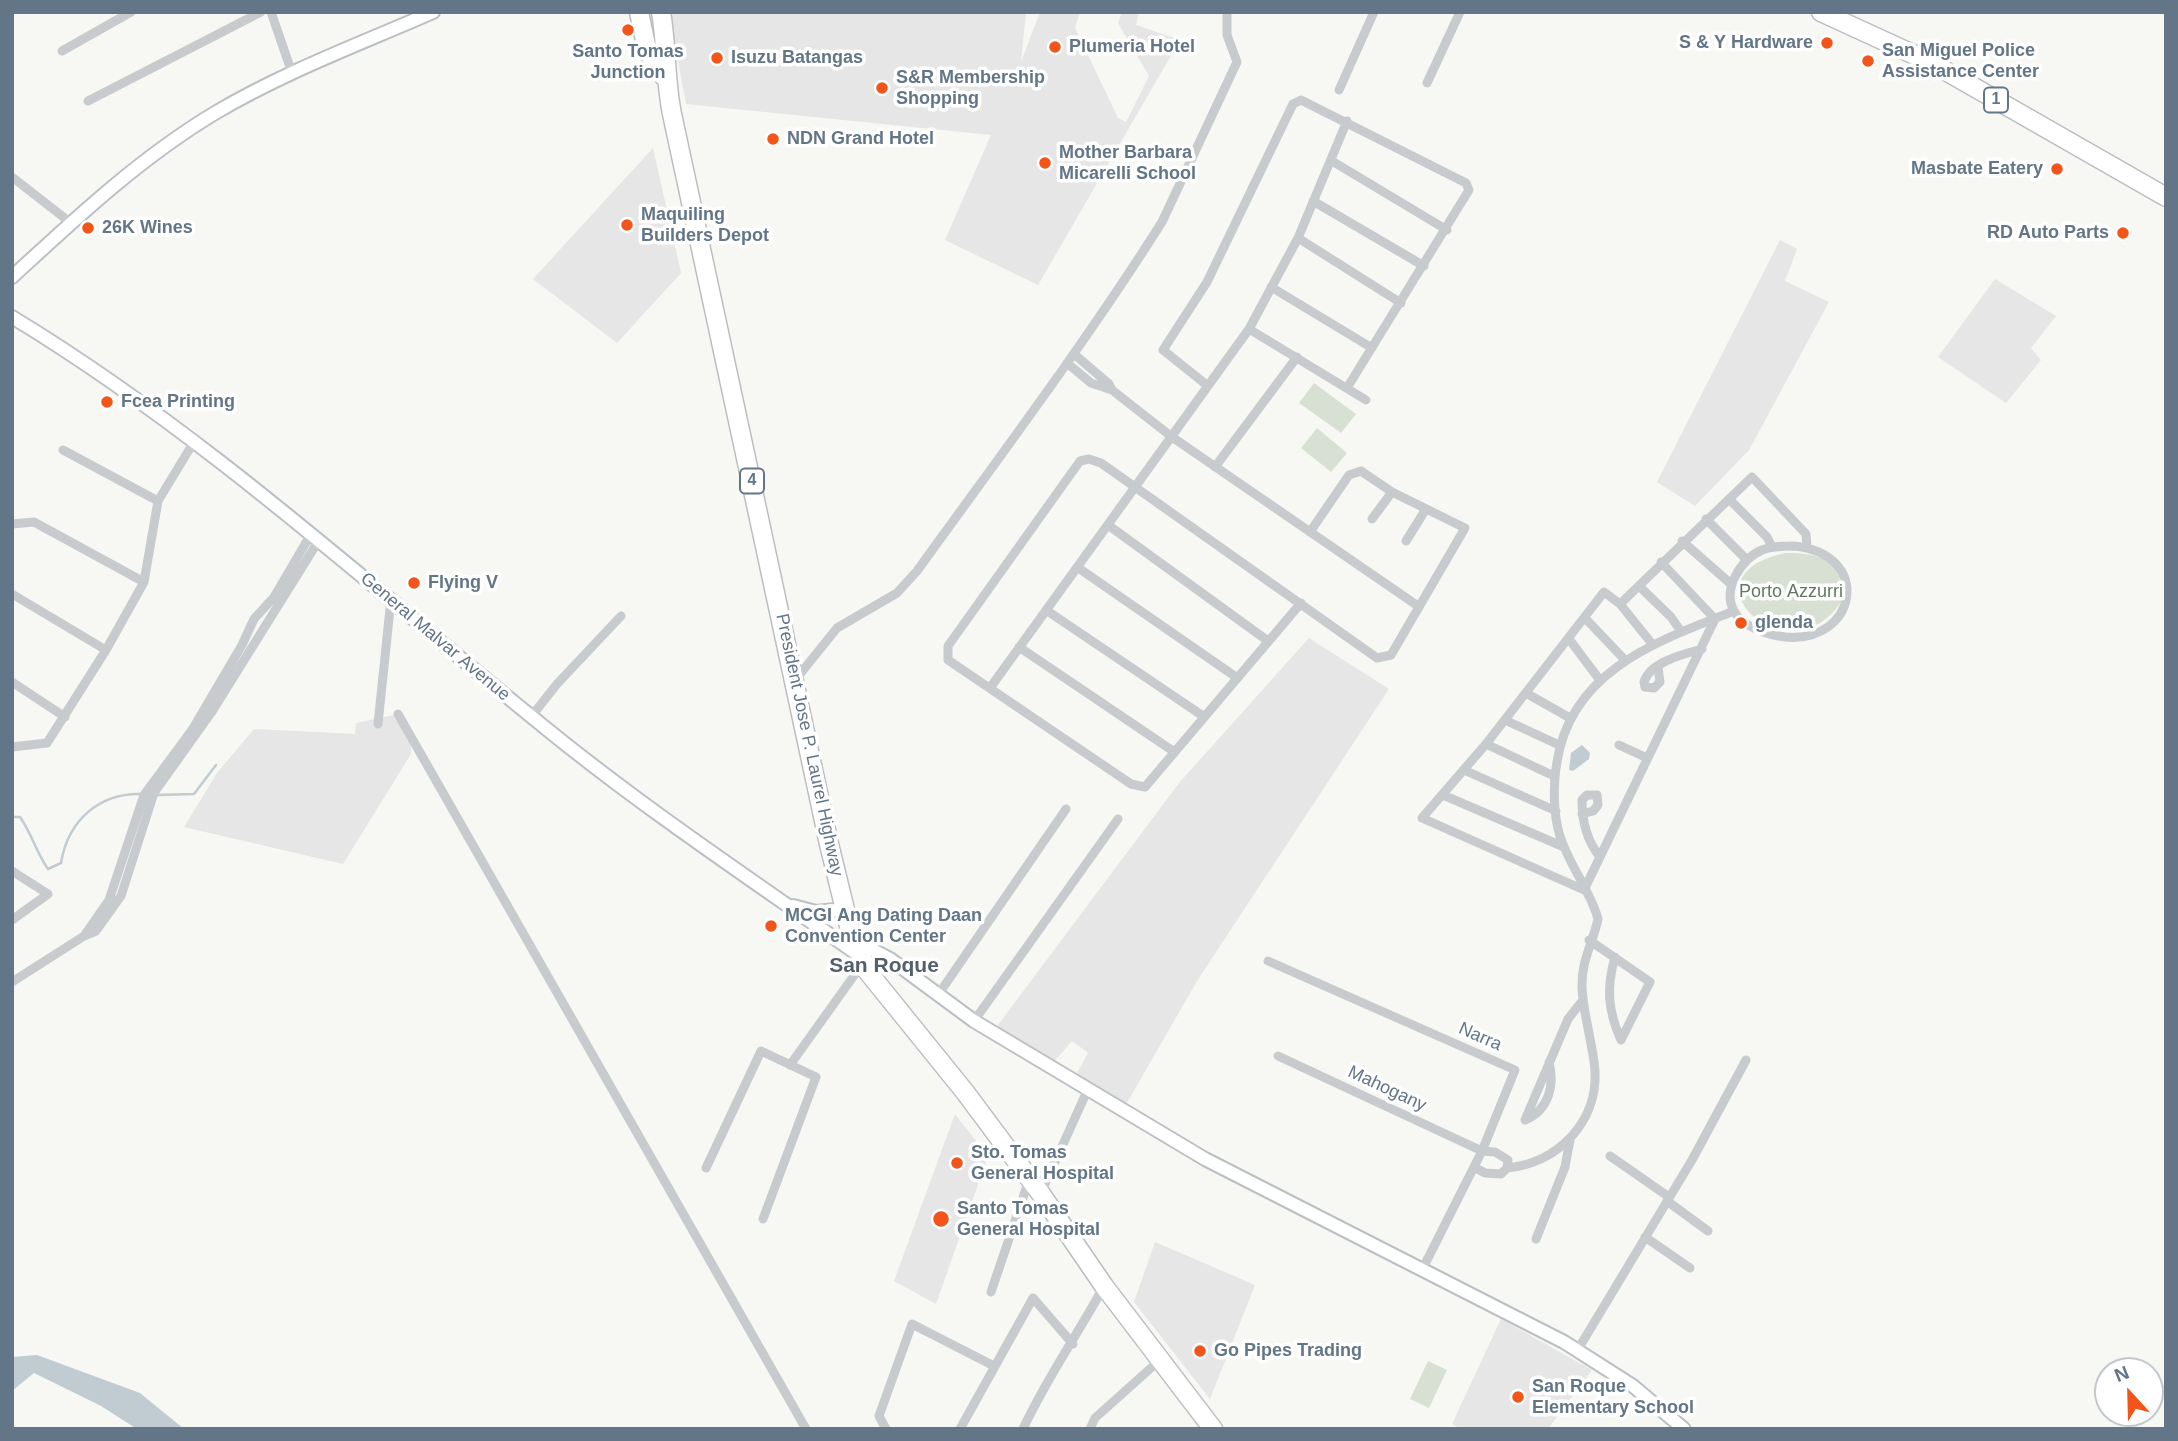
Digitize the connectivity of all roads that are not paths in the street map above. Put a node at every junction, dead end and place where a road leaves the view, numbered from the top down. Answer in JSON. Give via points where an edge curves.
{"nodes":[{"id":1,"x":131,"y":12,"type":"edge"},
{"id":2,"x":261,"y":12,"type":"edge"},
{"id":3,"x":271,"y":12,"type":"edge"},
{"id":4,"x":433,"y":12,"type":"edge"},
{"id":5,"x":639,"y":12,"type":"edge"},
{"id":6,"x":660,"y":12,"type":"edge"},
{"id":7,"x":1227,"y":12,"type":"edge"},
{"id":8,"x":1374,"y":12,"type":"edge"},
{"id":9,"x":1460,"y":12,"type":"edge"},
{"id":10,"x":1821,"y":12,"type":"edge"},
{"id":11,"x":62,"y":51,"type":"dead end"},
{"id":12,"x":292,"y":73,"type":"junction"},
{"id":13,"x":665,"y":78,"type":"junction"},
{"id":14,"x":1427,"y":83,"type":"dead end"},
{"id":15,"x":1339,"y":90,"type":"dead end"},
{"id":16,"x":88,"y":102,"type":"dead end"},
{"id":17,"x":1347,"y":121,"type":"junction"},
{"id":18,"x":1332,"y":161,"type":"junction"},
{"id":19,"x":12,"y":177,"type":"edge"},
{"id":20,"x":2166,"y":197,"type":"edge"},
{"id":21,"x":1313,"y":201,"type":"junction"},
{"id":22,"x":71,"y":223,"type":"junction"},
{"id":23,"x":1447,"y":230,"type":"junction"},
{"id":24,"x":1297,"y":238,"type":"junction"},
{"id":25,"x":1424,"y":266,"type":"junction"},
{"id":26,"x":12,"y":277,"type":"edge"},
{"id":27,"x":1271,"y":287,"type":"junction"},
{"id":28,"x":1401,"y":303,"type":"junction"},
{"id":29,"x":12,"y":317,"type":"edge"},
{"id":30,"x":1249,"y":329,"type":"junction"},
{"id":31,"x":1372,"y":348,"type":"junction"},
{"id":32,"x":1074,"y":354,"type":"junction"},
{"id":33,"x":1297,"y":358,"type":"junction"},
{"id":34,"x":1067,"y":363,"type":"junction"},
{"id":35,"x":1208,"y":386,"type":"junction"},
{"id":36,"x":1347,"y":388,"type":"junction"},
{"id":37,"x":1112,"y":390,"type":"junction"},
{"id":38,"x":1366,"y":400,"type":"dead end"},
{"id":39,"x":1172,"y":437,"type":"junction"},
{"id":40,"x":195,"y":440,"type":"junction"},
{"id":41,"x":63,"y":450,"type":"dead end"},
{"id":42,"x":1215,"y":467,"type":"junction"},
{"id":43,"x":1133,"y":488,"type":"junction"},
{"id":44,"x":1392,"y":492,"type":"junction"},
{"id":45,"x":1729,"y":499,"type":"junction"},
{"id":46,"x":158,"y":501,"type":"junction"},
{"id":47,"x":1426,"y":509,"type":"junction"},
{"id":48,"x":1373,"y":519,"type":"dead end"},
{"id":49,"x":1706,"y":519,"type":"junction"},
{"id":50,"x":12,"y":524,"type":"edge"},
{"id":51,"x":1108,"y":524,"type":"junction"},
{"id":52,"x":1310,"y":532,"type":"junction"},
{"id":53,"x":315,"y":537,"type":"junction"},
{"id":54,"x":1406,"y":541,"type":"dead end"},
{"id":55,"x":1682,"y":541,"type":"junction"},
{"id":56,"x":1772,"y":547,"type":"junction"},
{"id":57,"x":1807,"y":547,"type":"junction"},
{"id":58,"x":1747,"y":560,"type":"junction"},
{"id":59,"x":1661,"y":562,"type":"junction"},
{"id":60,"x":1077,"y":566,"type":"junction"},
{"id":61,"x":144,"y":582,"type":"junction"},
{"id":62,"x":1731,"y":584,"type":"junction"},
{"id":63,"x":1639,"y":586,"type":"junction"},
{"id":64,"x":12,"y":594,"type":"edge"},
{"id":65,"x":391,"y":599,"type":"junction"},
{"id":66,"x":1301,"y":603,"type":"junction"},
{"id":67,"x":1620,"y":604,"type":"junction"},
{"id":68,"x":1418,"y":606,"type":"junction"},
{"id":69,"x":1046,"y":610,"type":"junction"},
{"id":70,"x":1734,"y":611,"type":"junction"},
{"id":71,"x":621,"y":616,"type":"dead end"},
{"id":72,"x":1586,"y":618,"type":"junction"},
{"id":73,"x":1714,"y":619,"type":"junction"},
{"id":74,"x":1680,"y":631,"type":"junction"},
{"id":75,"x":1569,"y":639,"type":"junction"},
{"id":76,"x":1268,"y":641,"type":"junction"},
{"id":77,"x":1653,"y":645,"type":"junction"},
{"id":78,"x":1019,"y":647,"type":"junction"},
{"id":79,"x":1702,"y":649,"type":"junction"},
{"id":80,"x":106,"y":650,"type":"junction"},
{"id":81,"x":1624,"y":659,"type":"junction"},
{"id":82,"x":1658,"y":667,"type":"dead end"},
{"id":83,"x":1236,"y":677,"type":"junction"},
{"id":84,"x":1600,"y":678,"type":"junction"},
{"id":85,"x":796,"y":679,"type":"junction"},
{"id":86,"x":12,"y":682,"type":"edge"},
{"id":87,"x":990,"y":688,"type":"junction"},
{"id":88,"x":1526,"y":694,"type":"junction"},
{"id":89,"x":398,"y":714,"type":"dead end"},
{"id":90,"x":1203,"y":716,"type":"junction"},
{"id":91,"x":65,"y":717,"type":"junction"},
{"id":92,"x":531,"y":717,"type":"junction"},
{"id":93,"x":1570,"y":718,"type":"junction"},
{"id":94,"x":1506,"y":720,"type":"junction"},
{"id":95,"x":378,"y":724,"type":"dead end"},
{"id":96,"x":1486,"y":744,"type":"junction"},
{"id":97,"x":1559,"y":745,"type":"junction"},
{"id":98,"x":1619,"y":746,"type":"dead end"},
{"id":99,"x":12,"y":747,"type":"edge"},
{"id":100,"x":1173,"y":751,"type":"junction"},
{"id":101,"x":1647,"y":758,"type":"junction"},
{"id":102,"x":1464,"y":770,"type":"junction"},
{"id":103,"x":1554,"y":776,"type":"junction"},
{"id":104,"x":1443,"y":795,"type":"junction"},
{"id":105,"x":1066,"y":809,"type":"dead end"},
{"id":106,"x":1556,"y":811,"type":"junction"},
{"id":107,"x":1582,"y":814,"type":"dead end"},
{"id":108,"x":1118,"y":819,"type":"dead end"},
{"id":109,"x":1564,"y":847,"type":"junction"},
{"id":110,"x":1600,"y":857,"type":"junction"},
{"id":111,"x":12,"y":870,"type":"edge"},
{"id":112,"x":1584,"y":891,"type":"junction"},
{"id":113,"x":787,"y":905,"type":"junction"},
{"id":114,"x":845,"y":909,"type":"junction"},
{"id":115,"x":12,"y":920,"type":"edge"},
{"id":116,"x":1589,"y":940,"type":"junction"},
{"id":117,"x":859,"y":953,"type":"junction"},
{"id":118,"x":1615,"y":957,"type":"junction"},
{"id":119,"x":1268,"y":961,"type":"dead end"},
{"id":120,"x":12,"y":982,"type":"edge"},
{"id":121,"x":937,"y":995,"type":"junction"},
{"id":122,"x":1583,"y":1000,"type":"junction"},
{"id":123,"x":974,"y":1021,"type":"junction"},
{"id":124,"x":1278,"y":1056,"type":"dead end"},
{"id":125,"x":1746,"y":1060,"type":"dead end"},
{"id":126,"x":1549,"y":1062,"type":"junction"},
{"id":127,"x":790,"y":1065,"type":"junction"},
{"id":128,"x":1088,"y":1089,"type":"junction"},
{"id":129,"x":1570,"y":1140,"type":"junction"},
{"id":130,"x":1482,"y":1152,"type":"junction"},
{"id":131,"x":1610,"y":1156,"type":"dead end"},
{"id":132,"x":1507,"y":1164,"type":"junction"},
{"id":133,"x":1474,"y":1167,"type":"junction"},
{"id":134,"x":706,"y":1168,"type":"dead end"},
{"id":135,"x":1029,"y":1178,"type":"junction"},
{"id":136,"x":1041,"y":1194,"type":"junction"},
{"id":137,"x":1668,"y":1199,"type":"junction"},
{"id":138,"x":763,"y":1219,"type":"dead end"},
{"id":139,"x":1708,"y":1230,"type":"dead end"},
{"id":140,"x":1645,"y":1237,"type":"junction"},
{"id":141,"x":1536,"y":1240,"type":"dead end"},
{"id":142,"x":1690,"y":1268,"type":"dead end"},
{"id":143,"x":1422,"y":1270,"type":"junction"},
{"id":144,"x":1104,"y":1286,"type":"junction"},
{"id":145,"x":991,"y":1292,"type":"dead end"},
{"id":146,"x":1073,"y":1344,"type":"junction"},
{"id":147,"x":1577,"y":1351,"type":"junction"},
{"id":148,"x":1161,"y":1359,"type":"junction"},
{"id":149,"x":994,"y":1366,"type":"junction"},
{"id":150,"x":1095,"y":1418,"type":"junction"},
{"id":151,"x":806,"y":1429,"type":"edge"},
{"id":152,"x":886,"y":1429,"type":"edge"},
{"id":153,"x":960,"y":1429,"type":"edge"},
{"id":154,"x":1023,"y":1429,"type":"edge"},
{"id":155,"x":1090,"y":1429,"type":"edge"},
{"id":156,"x":1103,"y":1429,"type":"edge"},
{"id":157,"x":1213,"y":1429,"type":"edge"},
{"id":158,"x":1684,"y":1429,"type":"edge"}],
"edges":[{"from":1,"to":11,"type":"street"},
{"from":2,"to":16,"type":"street"},
{"from":3,"to":12,"type":"street"},
{"from":4,"to":12,"type":"main road"},
{"from":5,"to":13,"type":"highway","name":"President Jose P. Laurel Highway","number":"4","via":[[648,50]]},
{"from":6,"to":13,"type":"highway","name":"President Jose P. Laurel Highway","number":"4","via":[[667,46]]},
{"from":7,"to":32,"type":"street","via":[[1227,36],[1237,62],[1233,71],[1162,222]]},
{"from":8,"to":15,"type":"street"},
{"from":9,"to":14,"type":"street"},
{"from":10,"to":20,"type":"highway","number":"1","via":[[1930,62]]},
{"from":12,"to":22,"type":"main road","via":[[215,113],[118,181]]},
{"from":13,"to":85,"type":"highway","name":"President Jose P. Laurel Highway","number":"4"},
{"from":17,"to":18,"type":"street"},
{"from":17,"to":23,"type":"street","via":[[1465,183],[1468,197]]},
{"from":17,"to":35,"type":"street","via":[[1301,100],[1293,104],[1207,282],[1165,344],[1168,356]]},
{"from":18,"to":21,"type":"street"},
{"from":18,"to":23,"type":"street"},
{"from":19,"to":22,"type":"street"},
{"from":21,"to":24,"type":"street"},
{"from":21,"to":25,"type":"street"},
{"from":22,"to":26,"type":"main road"},
{"from":23,"to":25,"type":"street"},
{"from":24,"to":27,"type":"street"},
{"from":24,"to":28,"type":"street"},
{"from":25,"to":28,"type":"street"},
{"from":27,"to":30,"type":"street"},
{"from":27,"to":31,"type":"street"},
{"from":28,"to":31,"type":"street"},
{"from":29,"to":40,"type":"main road","name":"General Malvar Avenue","number":"4"},
{"from":30,"to":33,"type":"street"},
{"from":30,"to":35,"type":"street"},
{"from":31,"to":36,"type":"street"},
{"from":32,"to":34,"type":"street"},
{"from":32,"to":37,"type":"street"},
{"from":33,"to":36,"type":"street"},
{"from":33,"to":42,"type":"street"},
{"from":34,"to":37,"type":"street","via":[[1091,383]]},
{"from":34,"to":85,"type":"street","via":[[917,571],[897,593],[838,628]]},
{"from":35,"to":39,"type":"street"},
{"from":36,"to":38,"type":"street"},
{"from":37,"to":39,"type":"street"},
{"from":39,"to":42,"type":"street"},
{"from":39,"to":43,"type":"street"},
{"from":40,"to":46,"type":"street"},
{"from":40,"to":53,"type":"main road","name":"General Malvar Avenue","number":"4"},
{"from":41,"to":46,"type":"street"},
{"from":42,"to":52,"type":"street"},
{"from":43,"to":51,"type":"street"},
{"from":43,"to":66,"type":"street"},
{"from":43,"to":87,"type":"street","via":[[1101,463],[1080,461],[963,624],[948,646],[948,660]]},
{"from":44,"to":47,"type":"street"},
{"from":44,"to":48,"type":"street"},
{"from":44,"to":52,"type":"street","via":[[1361,471],[1354,472]]},
{"from":45,"to":49,"type":"street"},
{"from":45,"to":56,"type":"street"},
{"from":45,"to":57,"type":"street","via":[[1752,477],[1806,534]]},
{"from":46,"to":61,"type":"street"},
{"from":47,"to":54,"type":"street"},
{"from":47,"to":68,"type":"street","via":[[1465,528]]},
{"from":49,"to":55,"type":"street"},
{"from":49,"to":58,"type":"street"},
{"from":50,"to":61,"type":"street","via":[[34,522]]},
{"from":51,"to":60,"type":"street"},
{"from":51,"to":76,"type":"street"},
{"from":52,"to":68,"type":"street"},
{"from":53,"to":65,"type":"main road","name":"General Malvar Avenue","number":"4"},
{"from":53,"to":120,"type":"street","via":[[254,619],[192,730],[144,795],[109,900],[84,936]]},
{"from":55,"to":59,"type":"street"},
{"from":55,"to":62,"type":"street"},
{"from":56,"to":57,"type":"street"},
{"from":56,"to":58,"type":"street"},
{"from":57,"to":70,"type":"street","via":[[1837,563],[1848,583],[1848,598],[1839,617],[1823,630],[1784,637],[1749,626]]},
{"from":58,"to":62,"type":"street"},
{"from":59,"to":63,"type":"street"},
{"from":59,"to":73,"type":"street"},
{"from":60,"to":69,"type":"street"},
{"from":60,"to":83,"type":"street"},
{"from":61,"to":80,"type":"street"},
{"from":62,"to":70,"type":"street"},
{"from":63,"to":67,"type":"street"},
{"from":63,"to":74,"type":"street"},
{"from":64,"to":80,"type":"street"},
{"from":65,"to":92,"type":"main road","name":"General Malvar Avenue","number":"4"},
{"from":65,"to":95,"type":"street"},
{"from":66,"to":68,"type":"street","via":[[1384,658],[1391,655]]},
{"from":66,"to":76,"type":"street"},
{"from":67,"to":72,"type":"street","via":[[1604,592]]},
{"from":67,"to":77,"type":"street"},
{"from":69,"to":78,"type":"street"},
{"from":69,"to":90,"type":"street"},
{"from":70,"to":73,"type":"street"},
{"from":71,"to":92,"type":"street"},
{"from":72,"to":75,"type":"street"},
{"from":72,"to":81,"type":"street"},
{"from":73,"to":74,"type":"street"},
{"from":73,"to":79,"type":"street"},
{"from":74,"to":77,"type":"street"},
{"from":75,"to":84,"type":"street"},
{"from":75,"to":88,"type":"street"},
{"from":76,"to":83,"type":"street"},
{"from":77,"to":81,"type":"street"},
{"from":78,"to":87,"type":"street"},
{"from":78,"to":100,"type":"street"},
{"from":79,"to":82,"type":"street"},
{"from":79,"to":101,"type":"street"},
{"from":80,"to":91,"type":"street"},
{"from":81,"to":84,"type":"street"},
{"from":83,"to":90,"type":"street"},
{"from":84,"to":93,"type":"street"},
{"from":85,"to":114,"type":"highway","name":"President Jose P. Laurel Highway","number":"4"},
{"from":86,"to":91,"type":"street"},
{"from":87,"to":100,"type":"street","via":[[1139,787],[1145,787]]},
{"from":88,"to":93,"type":"street"},
{"from":88,"to":94,"type":"street"},
{"from":89,"to":151,"type":"street"},
{"from":90,"to":100,"type":"street"},
{"from":91,"to":99,"type":"street","via":[[47,743]]},
{"from":92,"to":113,"type":"main road","name":"General Malvar Avenue","number":"4"},
{"from":93,"to":97,"type":"street"},
{"from":94,"to":96,"type":"street"},
{"from":94,"to":97,"type":"street"},
{"from":96,"to":102,"type":"street"},
{"from":96,"to":103,"type":"street"},
{"from":97,"to":103,"type":"street"},
{"from":98,"to":101,"type":"street"},
{"from":101,"to":110,"type":"street"},
{"from":102,"to":104,"type":"street"},
{"from":102,"to":106,"type":"street"},
{"from":103,"to":106,"type":"street"},
{"from":104,"to":109,"type":"street"},
{"from":104,"to":112,"type":"street","via":[[1422,818]]},
{"from":105,"to":121,"type":"street"},
{"from":106,"to":109,"type":"street"},
{"from":107,"to":110,"type":"street","via":[[1592,847]]},
{"from":108,"to":123,"type":"street"},
{"from":109,"to":112,"type":"street"},
{"from":110,"to":112,"type":"street"},
{"from":111,"to":115,"type":"street","via":[[48,894]]},
{"from":112,"to":116,"type":"street","via":[[1598,919]]},
{"from":113,"to":114,"type":"main road","via":[[816,912]]},
{"from":113,"to":117,"type":"main road","name":"General Malvar Avenue","number":"4"},
{"from":114,"to":117,"type":"highway","name":"President Jose P. Laurel Highway","number":"4"},
{"from":116,"to":118,"type":"street"},
{"from":116,"to":122,"type":"street"},
{"from":117,"to":121,"type":"main road","name":"General Malvar Avenue","via":[[890,959]]},
{"from":117,"to":127,"type":"street"},
{"from":117,"to":135,"type":"highway","name":"President Jose P. Laurel Highway","number":"4"},
{"from":118,"to":118,"type":"street","via":[[1609,1002],[1621,1040],[1650,982]]},
{"from":119,"to":130,"type":"street","name":"Narra","via":[[1515,1070]]},
{"from":121,"to":123,"type":"main road","name":"General Malvar Avenue"},
{"from":122,"to":126,"type":"street","via":[[1568,1019]]},
{"from":122,"to":129,"type":"street","via":[[1594,1055],[1594,1098]]},
{"from":123,"to":128,"type":"main road","name":"General Malvar Avenue"},
{"from":124,"to":130,"type":"street","name":"Mahogany"},
{"from":125,"to":137,"type":"street"},
{"from":126,"to":126,"type":"street","via":[[1554,1079],[1548,1097],[1535,1115],[1524,1119]]},
{"from":127,"to":134,"type":"street","via":[[761,1051]]},
{"from":127,"to":138,"type":"street","via":[[816,1077]]},
{"from":128,"to":136,"type":"street"},
{"from":128,"to":143,"type":"main road","name":"General Malvar Avenue","via":[[1205,1160]]},
{"from":129,"to":132,"type":"street","via":[[1535,1161]]},
{"from":129,"to":141,"type":"street","via":[[1565,1167]]},
{"from":130,"to":132,"type":"street","name":"Mahogany","via":[[1495,1152]]},
{"from":130,"to":133,"type":"street","name":"Narra"},
{"from":131,"to":137,"type":"street"},
{"from":132,"to":133,"type":"street","via":[[1494,1174]]},
{"from":133,"to":143,"type":"street","name":"Narra"},
{"from":135,"to":136,"type":"highway","name":"President Jose P. Laurel Highway","number":"4"},
{"from":135,"to":145,"type":"street"},
{"from":136,"to":144,"type":"highway","name":"President Jose P. Laurel Highway","number":"4"},
{"from":137,"to":139,"type":"street"},
{"from":137,"to":140,"type":"street"},
{"from":140,"to":142,"type":"street"},
{"from":140,"to":147,"type":"street"},
{"from":143,"to":147,"type":"main road","name":"General Malvar Avenue"},
{"from":144,"to":146,"type":"street"},
{"from":144,"to":148,"type":"highway","name":"President Jose P. Laurel Highway","number":"4"},
{"from":146,"to":149,"type":"street","via":[[1033,1298]]},
{"from":146,"to":154,"type":"street"},
{"from":147,"to":158,"type":"main road","name":"General Malvar Avenue","via":[[1633,1386]]},
{"from":148,"to":150,"type":"street"},
{"from":148,"to":157,"type":"highway","name":"President Jose P. Laurel Highway","number":"4"},
{"from":149,"to":152,"type":"street","via":[[912,1324],[879,1416]]},
{"from":149,"to":153,"type":"street"},
{"from":150,"to":155,"type":"street"},
{"from":150,"to":156,"type":"street"}]}
